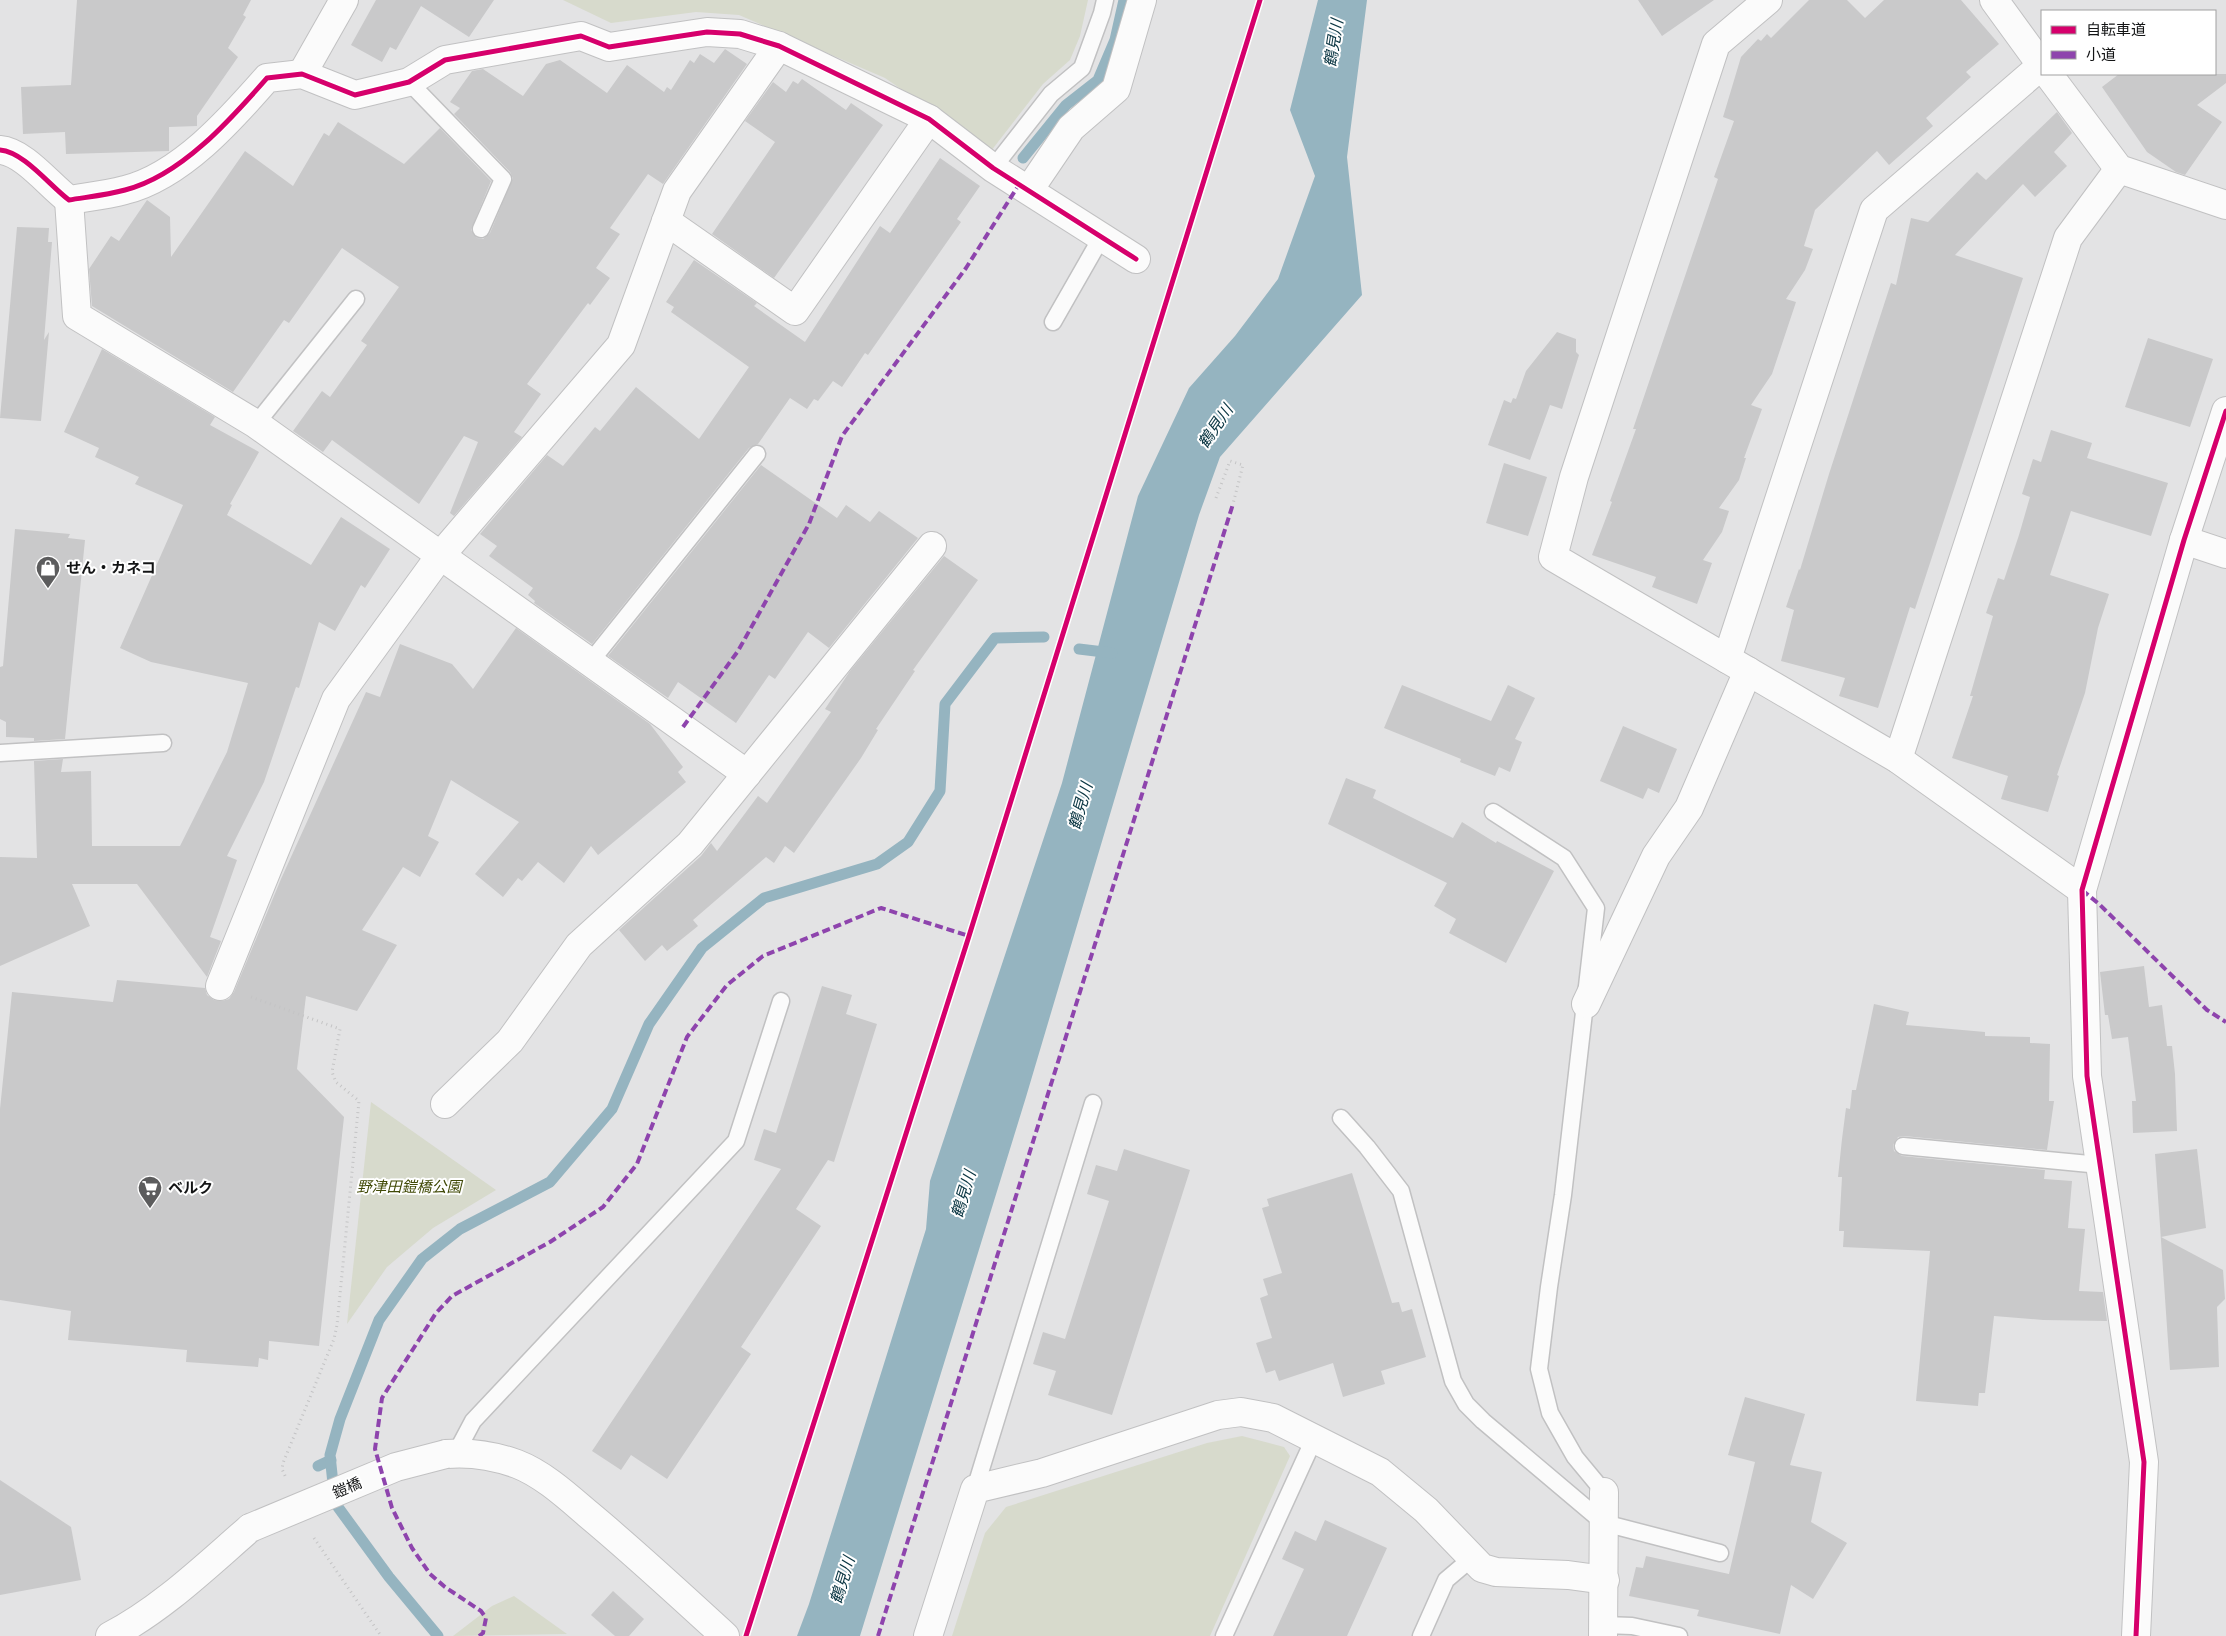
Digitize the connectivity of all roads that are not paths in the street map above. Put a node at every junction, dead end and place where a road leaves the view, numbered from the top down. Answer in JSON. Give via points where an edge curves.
{"nodes":[{"id":1,"x":344,"y":0,"type":"edge"},
{"id":2,"x":1105,"y":0,"type":"edge"},
{"id":3,"x":1142,"y":0,"type":"edge"},
{"id":4,"x":1768,"y":0,"type":"edge"},
{"id":5,"x":1994,"y":0,"type":"edge"},
{"id":6,"x":779,"y":46,"type":"junction"},
{"id":7,"x":2041,"y":64,"type":"edge"},
{"id":8,"x":2041,"y":66,"type":"edge"},
{"id":9,"x":302,"y":74,"type":"junction"},
{"id":10,"x":2049,"y":75,"type":"edge"},
{"id":11,"x":409,"y":82,"type":"junction"},
{"id":12,"x":929,"y":119,"type":"junction"},
{"id":13,"x":0,"y":150,"type":"edge"},
{"id":14,"x":993,"y":168,"type":"junction"},
{"id":15,"x":2119,"y":169,"type":"junction"},
{"id":16,"x":1029,"y":190,"type":"junction"},
{"id":17,"x":69,"y":200,"type":"junction"},
{"id":18,"x":2226,"y":205,"type":"edge"},
{"id":19,"x":666,"y":220,"type":"junction"},
{"id":20,"x":481,"y":229,"type":"dead end"},
{"id":21,"x":1101,"y":238,"type":"junction"},
{"id":22,"x":1136,"y":259,"type":"dead end"},
{"id":23,"x":356,"y":299,"type":"dead end"},
{"id":24,"x":1053,"y":322,"type":"dead end"},
{"id":25,"x":2226,"y":411,"type":"edge"},
{"id":26,"x":256,"y":424,"type":"junction"},
{"id":27,"x":757,"y":454,"type":"dead end"},
{"id":28,"x":2184,"y":540,"type":"junction"},
{"id":29,"x":932,"y":546,"type":"dead end"},
{"id":30,"x":2226,"y":554,"type":"edge"},
{"id":31,"x":440,"y":556,"type":"junction"},
{"id":32,"x":590,"y":661,"type":"junction"},
{"id":33,"x":1737,"y":665,"type":"junction"},
{"id":34,"x":163,"y":743,"type":"dead end"},
{"id":35,"x":0,"y":753,"type":"edge"},
{"id":36,"x":1898,"y":758,"type":"junction"},
{"id":37,"x":746,"y":774,"type":"junction"},
{"id":38,"x":1492,"y":812,"type":"dead end"},
{"id":39,"x":2082,"y":890,"type":"junction"},
{"id":40,"x":220,"y":986,"type":"road end"},
{"id":41,"x":781,"y":1001,"type":"dead end"},
{"id":42,"x":1586,"y":1004,"type":"junction"},
{"id":43,"x":1093,"y":1103,"type":"dead end"},
{"id":44,"x":445,"y":1104,"type":"dead end"},
{"id":45,"x":1341,"y":1118,"type":"dead end"},
{"id":46,"x":1903,"y":1146,"type":"dead end"},
{"id":47,"x":2100,"y":1165,"type":"junction"},
{"id":48,"x":1314,"y":1439,"type":"junction"},
{"id":49,"x":451,"y":1454,"type":"junction"},
{"id":50,"x":975,"y":1489,"type":"junction"},
{"id":51,"x":1604,"y":1492,"type":"joint"},
{"id":52,"x":1604,"y":1523,"type":"junction"},
{"id":53,"x":1720,"y":1553,"type":"dead end"},
{"id":54,"x":1472,"y":1558,"type":"junction"},
{"id":55,"x":1605,"y":1580,"type":"junction"},
{"id":56,"x":1604,"y":1630,"type":"edge"},
{"id":57,"x":110,"y":1636,"type":"edge"},
{"id":58,"x":725,"y":1636,"type":"edge"},
{"id":59,"x":928,"y":1636,"type":"edge"},
{"id":60,"x":1224,"y":1636,"type":"edge"},
{"id":61,"x":1420,"y":1636,"type":"edge"},
{"id":62,"x":1679,"y":1636,"type":"edge"},
{"id":63,"x":2136,"y":1636,"type":"edge"}],
"edges":[{"from":1,"to":9,"type":"street"},
{"from":2,"to":14,"type":"lane","via":[[1082,68],[1051,94]]},
{"from":3,"to":16,"type":"street","via":[[1116,88],[1071,128]]},
{"from":4,"to":33,"type":"street","via":[[1716,44],[1574,477],[1553,557]]},
{"from":5,"to":7,"type":"street"},
{"from":6,"to":11,"type":"street","via":[[740,34],[706,32],[609,47],[582,36],[446,60]]},
{"from":6,"to":12,"type":"street"},
{"from":6,"to":19,"type":"street","via":[[677,191]]},
{"from":8,"to":33,"type":"street","via":[[1874,210]]},
{"from":9,"to":11,"type":"street","via":[[355,95]]},
{"from":9,"to":17,"type":"street","via":[[267,78],[237,112],[167,172],[126,190]]},
{"from":10,"to":15,"type":"street"},
{"from":11,"to":20,"type":"lane","via":[[504,180]]},
{"from":12,"to":14,"type":"street"},
{"from":12,"to":19,"type":"street","via":[[795,311]]},
{"from":13,"to":17,"type":"street","via":[[10,151]]},
{"from":14,"to":16,"type":"street"},
{"from":15,"to":18,"type":"street"},
{"from":15,"to":36,"type":"street","via":[[2068,238]]},
{"from":16,"to":21,"type":"street"},
{"from":17,"to":26,"type":"street","via":[[77,316]]},
{"from":19,"to":31,"type":"street","via":[[620,345]]},
{"from":21,"to":22,"type":"street"},
{"from":21,"to":24,"type":"lane"},
{"from":23,"to":26,"type":"lane"},
{"from":25,"to":28,"type":"street"},
{"from":26,"to":31,"type":"street"},
{"from":27,"to":32,"type":"lane"},
{"from":28,"to":30,"type":"street"},
{"from":28,"to":39,"type":"street"},
{"from":29,"to":37,"type":"street"},
{"from":31,"to":32,"type":"street"},
{"from":31,"to":40,"type":"street","via":[[336,699]]},
{"from":32,"to":37,"type":"street"},
{"from":33,"to":36,"type":"street"},
{"from":33,"to":42,"type":"street","via":[[1689,808],[1656,856]]},
{"from":34,"to":35,"type":"lane"},
{"from":36,"to":39,"type":"street"},
{"from":37,"to":44,"type":"street","via":[[690,844],[580,945],[510,1041]]},
{"from":38,"to":42,"type":"lane","via":[[1564,858],[1596,908]]},
{"from":39,"to":47,"type":"street","via":[[2087,1076]]},
{"from":41,"to":49,"type":"lane","via":[[736,1141],[473,1421]]},
{"from":42,"to":51,"type":"lane","via":[[1539,1369],[1550,1413],[1574,1457]]},
{"from":43,"to":50,"type":"lane"},
{"from":45,"to":52,"type":"lane","via":[[1367,1146],[1400,1191],[1452,1381],[1466,1404]]},
{"from":46,"to":47,"type":"lane"},
{"from":47,"to":63,"type":"street","via":[[2144,1462]]},
{"from":48,"to":50,"type":"street","via":[[1272,1418],[1241,1412],[1218,1415],[1042,1473]]},
{"from":48,"to":54,"type":"street","via":[[1380,1472],[1426,1510]]},
{"from":48,"to":60,"type":"lane"},
{"from":49,"to":57,"type":"street","name":"鎧橋","bridge":true,"via":[[396,1468],[250,1528],[159,1605]]},
{"from":49,"to":58,"type":"street","via":[[491,1457],[518,1465],[558,1489]]},
{"from":50,"to":59,"type":"street"},
{"from":51,"to":52,"type":"street"},
{"from":52,"to":53,"type":"lane"},
{"from":52,"to":55,"type":"street"},
{"from":54,"to":55,"type":"street","via":[[1482,1568],[1496,1572]]},
{"from":54,"to":61,"type":"lane","via":[[1446,1580]]},
{"from":55,"to":56,"type":"street"},
{"from":56,"to":62,"type":"lane","via":[[1632,1626]]}]}
